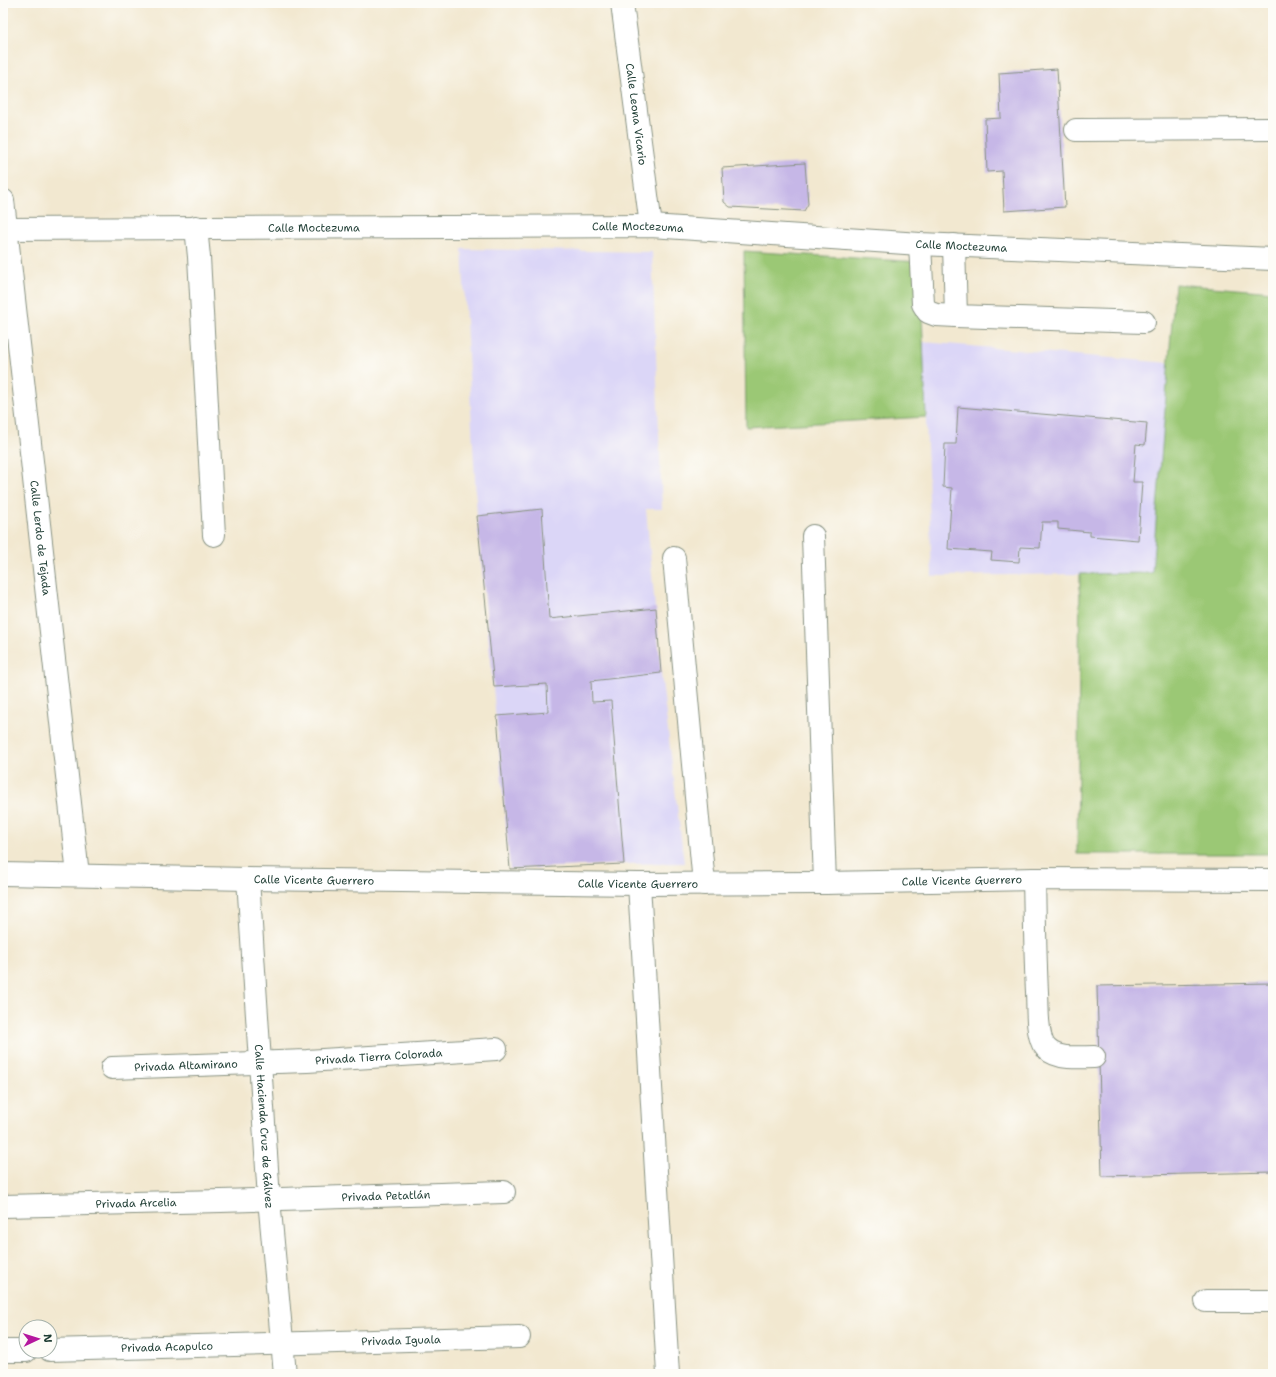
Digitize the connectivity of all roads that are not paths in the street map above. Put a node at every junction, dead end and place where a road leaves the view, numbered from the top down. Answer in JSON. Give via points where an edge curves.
{"nodes":[{"id":1,"x":622,"y":3,"type":"edge"},
{"id":2,"x":1273,"y":129,"type":"edge"},
{"id":3,"x":1076,"y":130,"type":"dead end"},
{"id":4,"x":3,"y":200,"type":"edge"},
{"id":5,"x":651,"y":226,"type":"junction"},
{"id":6,"x":196,"y":227,"type":"junction"},
{"id":7,"x":5,"y":229,"type":"edge"},
{"id":8,"x":920,"y":244,"type":"junction"},
{"id":9,"x":954,"y":245,"type":"junction"},
{"id":10,"x":1273,"y":258,"type":"edge"},
{"id":11,"x":956,"y":316,"type":"junction"},
{"id":12,"x":1144,"y":322,"type":"dead end"},
{"id":13,"x":214,"y":535,"type":"dead end"},
{"id":14,"x":813,"y":536,"type":"dead end"},
{"id":15,"x":674,"y":558,"type":"dead end"},
{"id":16,"x":3,"y":874,"type":"edge"},
{"id":17,"x":78,"y":875,"type":"junction"},
{"id":18,"x":248,"y":879,"type":"junction"},
{"id":19,"x":1034,"y":879,"type":"junction"},
{"id":20,"x":1273,"y":880,"type":"edge"},
{"id":21,"x":825,"y":883,"type":"junction"},
{"id":22,"x":639,"y":884,"type":"junction"},
{"id":23,"x":704,"y":884,"type":"junction"},
{"id":24,"x":496,"y":1049,"type":"dead end"},
{"id":25,"x":1094,"y":1057,"type":"dead end"},
{"id":26,"x":260,"y":1063,"type":"junction"},
{"id":27,"x":112,"y":1068,"type":"dead end"},
{"id":28,"x":504,"y":1192,"type":"dead end"},
{"id":29,"x":269,"y":1199,"type":"junction"},
{"id":30,"x":3,"y":1206,"type":"edge"},
{"id":31,"x":1273,"y":1300,"type":"edge"},
{"id":32,"x":1206,"y":1301,"type":"dead end"},
{"id":33,"x":519,"y":1337,"type":"dead end"},
{"id":34,"x":283,"y":1343,"type":"junction"},
{"id":35,"x":58,"y":1350,"type":"edge"},
{"id":36,"x":3,"y":1351,"type":"edge"},
{"id":37,"x":18,"y":1351,"type":"edge"},
{"id":38,"x":285,"y":1374,"type":"edge"},
{"id":39,"x":668,"y":1374,"type":"edge"}],
"edges":[{"from":1,"to":5,"type":"street","name":"Calle Leona Vicario"},
{"from":2,"to":3,"type":"street"},
{"from":4,"to":7,"type":"street","name":"Calle Lerdo de Tejada"},
{"from":5,"to":6,"type":"street","name":"Calle Moctezuma"},
{"from":5,"to":8,"type":"street","name":"Calle Moctezuma"},
{"from":6,"to":7,"type":"street","name":"Calle Moctezuma"},
{"from":6,"to":13,"type":"street","via":[[200,257]]},
{"from":7,"to":17,"type":"street","name":"Calle Lerdo de Tejada"},
{"from":8,"to":9,"type":"street","name":"Calle Moctezuma"},
{"from":8,"to":11,"type":"street","via":[[923,304],[928,312],[936,315]]},
{"from":9,"to":10,"type":"street","name":"Calle Moctezuma"},
{"from":9,"to":11,"type":"street"},
{"from":11,"to":12,"type":"street"},
{"from":14,"to":21,"type":"street"},
{"from":15,"to":23,"type":"street"},
{"from":16,"to":17,"type":"street","name":"Calle Vicente Guerrero"},
{"from":17,"to":18,"type":"street","name":"Calle Vicente Guerrero"},
{"from":18,"to":22,"type":"street","name":"Calle Vicente Guerrero"},
{"from":18,"to":26,"type":"street","name":"Calle Hacienda Cruz de Gálvez"},
{"from":19,"to":20,"type":"street","name":"Calle Vicente Guerrero"},
{"from":19,"to":21,"type":"street","name":"Calle Vicente Guerrero"},
{"from":19,"to":25,"type":"street","via":[[1038,1026],[1044,1044],[1052,1052],[1066,1058]]},
{"from":21,"to":23,"type":"street","name":"Calle Vicente Guerrero"},
{"from":22,"to":23,"type":"street","name":"Calle Vicente Guerrero"},
{"from":22,"to":39,"type":"street"},
{"from":24,"to":26,"type":"street","name":"Privada Tierra Colorada"},
{"from":26,"to":27,"type":"street","name":"Privada Altamirano"},
{"from":26,"to":29,"type":"street","name":"Calle Hacienda Cruz de Gálvez"},
{"from":28,"to":29,"type":"street","name":"Privada Petatlán"},
{"from":29,"to":30,"type":"street","name":"Privada Arcelia"},
{"from":29,"to":34,"type":"street","name":"Calle Hacienda Cruz de Gálvez"},
{"from":31,"to":32,"type":"street"},
{"from":33,"to":34,"type":"street","name":"Privada Iguala"},
{"from":34,"to":35,"type":"street","name":"Privada Acapulco"},
{"from":34,"to":38,"type":"street","name":"Calle Hacienda Cruz de Gálvez"},
{"from":36,"to":37,"type":"street"}]}
